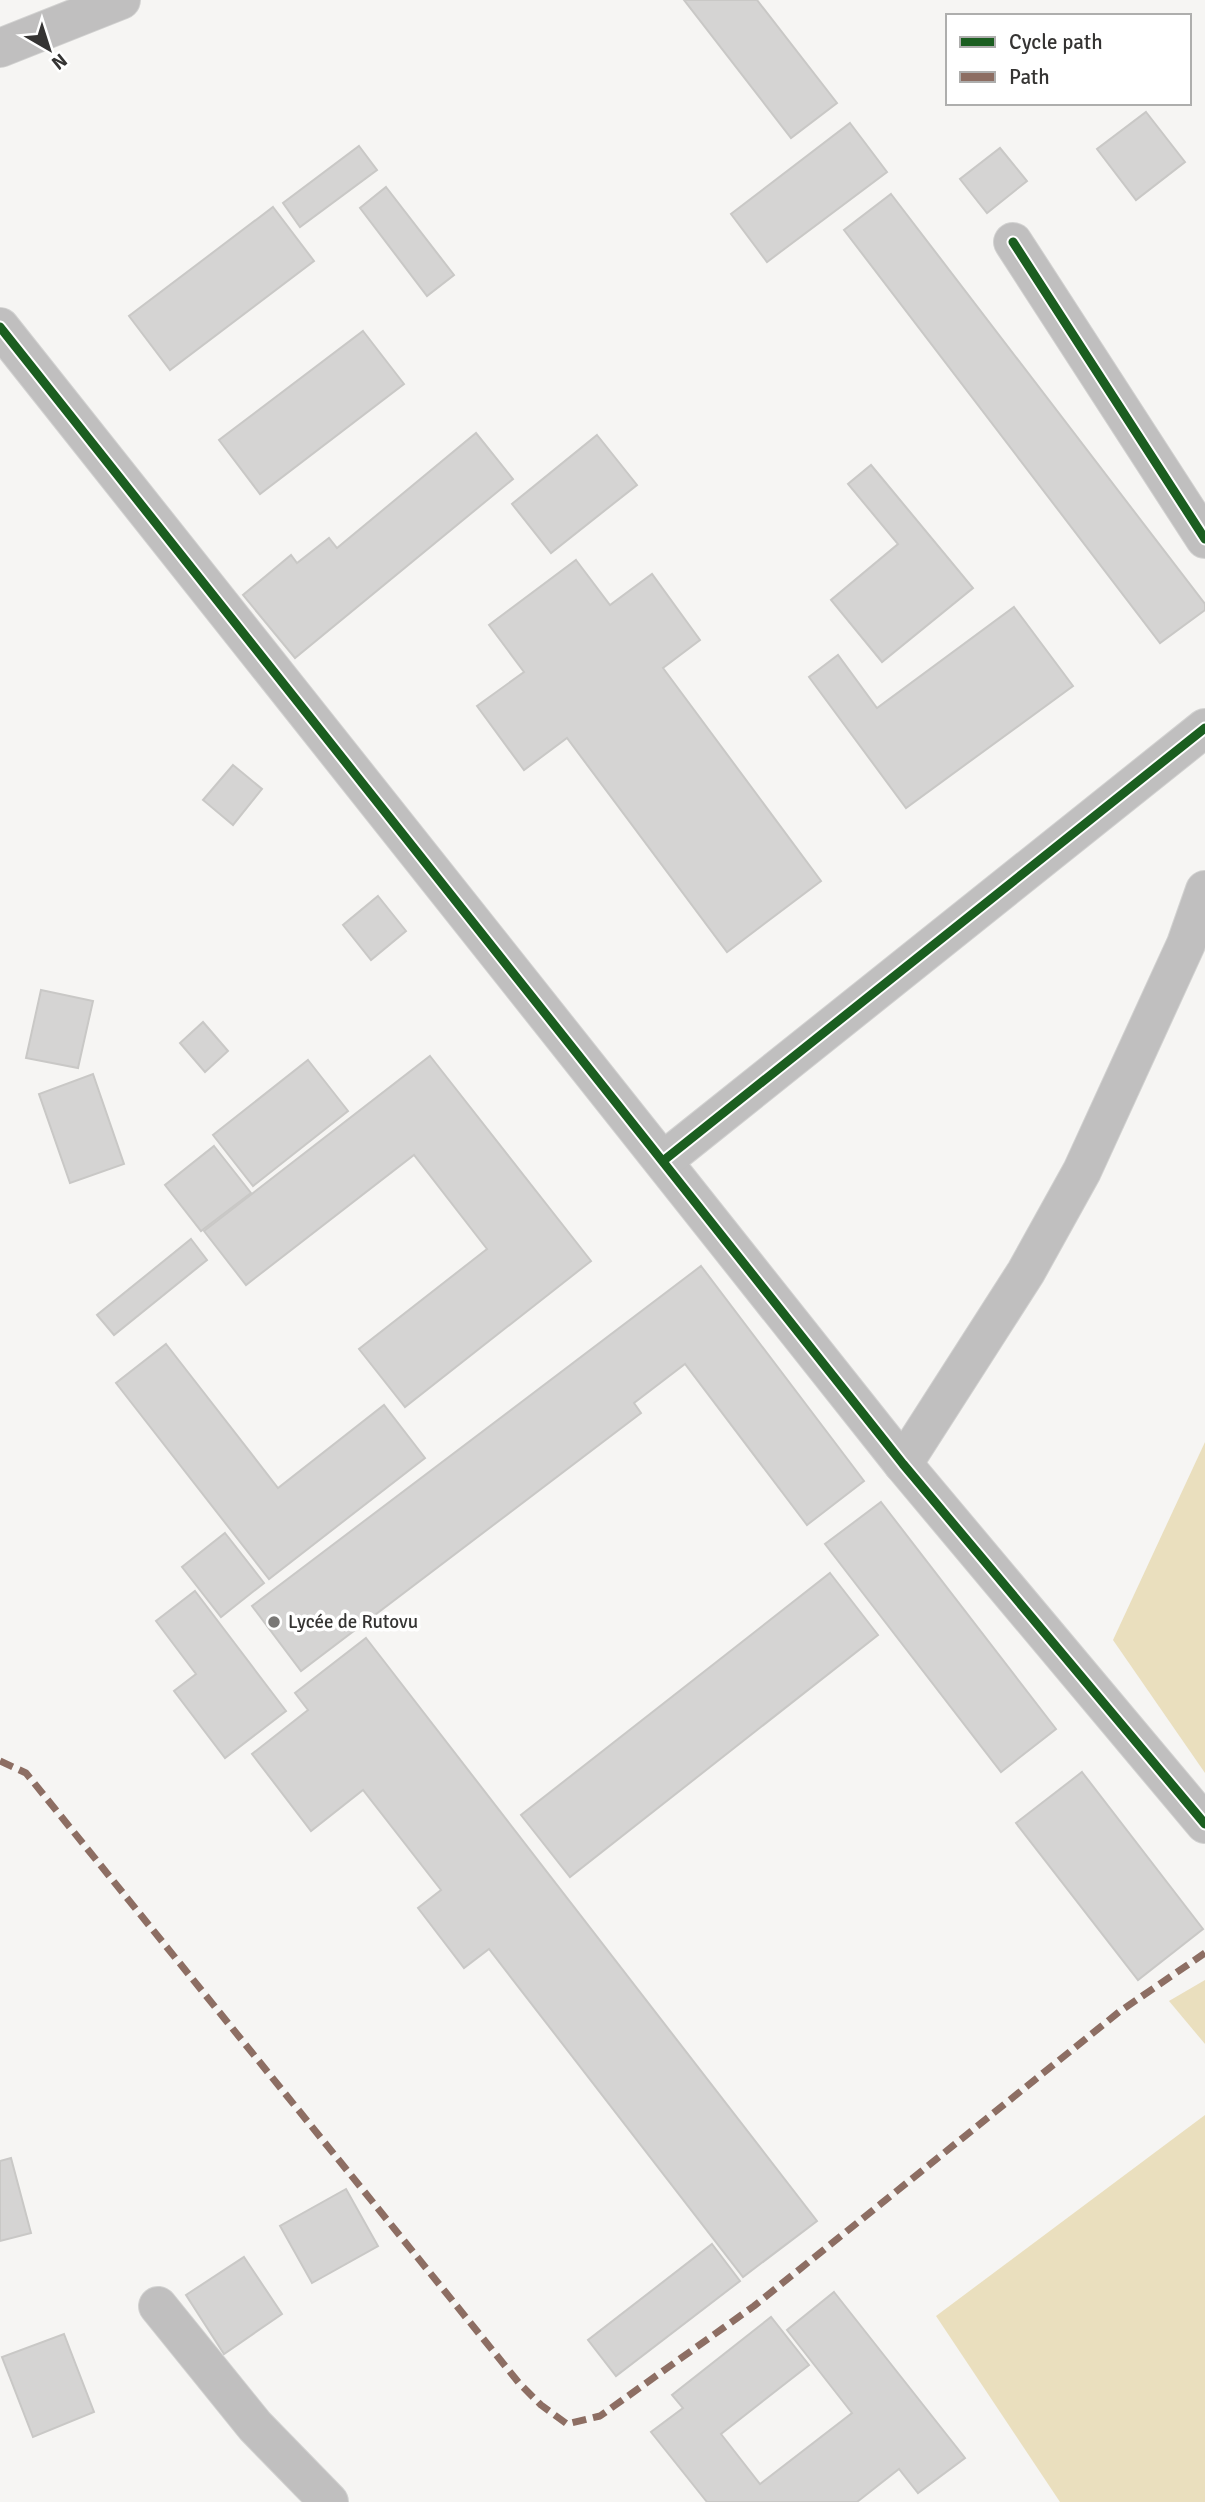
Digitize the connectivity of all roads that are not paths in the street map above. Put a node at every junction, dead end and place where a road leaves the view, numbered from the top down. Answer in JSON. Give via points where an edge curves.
{"nodes":[{"id":1,"x":121,"y":0,"type":"edge"},
{"id":2,"x":0,"y":48,"type":"edge"},
{"id":3,"x":1013,"y":242,"type":"dead end"},
{"id":4,"x":0,"y":327,"type":"edge"},
{"id":5,"x":1205,"y":539,"type":"edge"},
{"id":6,"x":1205,"y":728,"type":"edge"},
{"id":7,"x":1205,"y":890,"type":"edge"},
{"id":8,"x":663,"y":1161,"type":"junction"},
{"id":9,"x":903,"y":1464,"type":"junction"},
{"id":10,"x":1205,"y":1824,"type":"edge"},
{"id":11,"x":158,"y":2306,"type":"dead end"},
{"id":12,"x":329,"y":2502,"type":"edge"}],
"edges":[{"from":1,"to":2,"type":"street"},
{"from":3,"to":5,"type":"street"},
{"from":4,"to":8,"type":"street"},
{"from":6,"to":8,"type":"street"},
{"from":7,"to":9,"type":"street","via":[[1186,944],[1082,1171],[1026,1272]]},
{"from":8,"to":9,"type":"street"},
{"from":9,"to":10,"type":"street"},
{"from":11,"to":12,"type":"street","via":[[255,2426]]}]}
